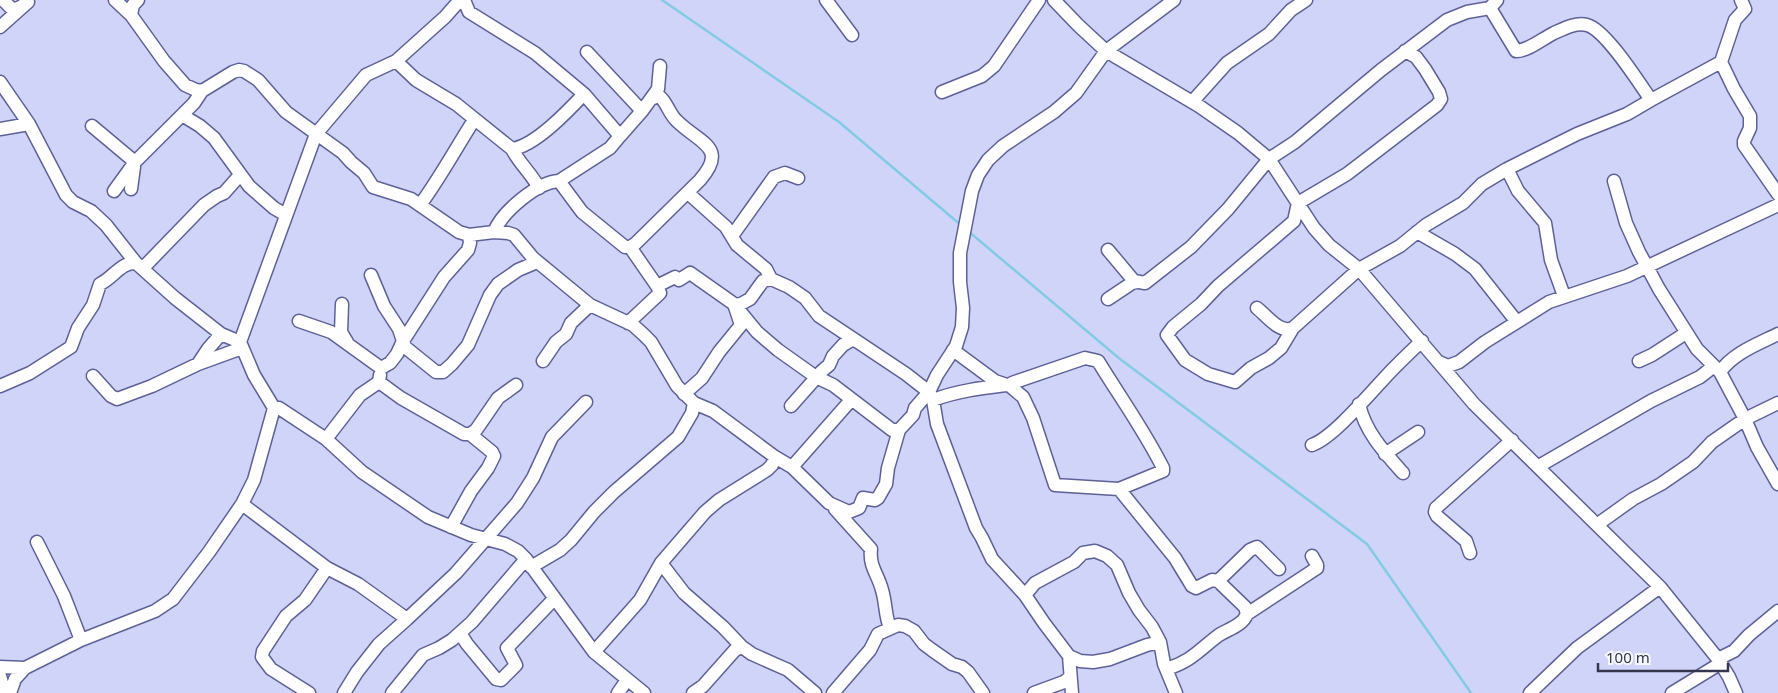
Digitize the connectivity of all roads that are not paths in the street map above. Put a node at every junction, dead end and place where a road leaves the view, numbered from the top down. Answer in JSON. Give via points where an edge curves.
{"nodes":[{"id":1,"x":3,"y":0,"type":"edge"},
{"id":2,"x":115,"y":0,"type":"edge"},
{"id":3,"x":138,"y":0,"type":"edge"},
{"id":4,"x":460,"y":0,"type":"edge"},
{"id":5,"x":464,"y":0,"type":"edge"},
{"id":6,"x":826,"y":0,"type":"edge"},
{"id":7,"x":1039,"y":0,"type":"edge"},
{"id":8,"x":1054,"y":0,"type":"edge"},
{"id":9,"x":1174,"y":0,"type":"edge"},
{"id":10,"x":1306,"y":0,"type":"edge"},
{"id":11,"x":1741,"y":0,"type":"edge"},
{"id":12,"x":30,"y":1,"type":"edge"},
{"id":13,"x":1493,"y":4,"type":"edge"},
{"id":14,"x":131,"y":15,"type":"junction"},
{"id":15,"x":0,"y":27,"type":"edge"},
{"id":16,"x":852,"y":36,"type":"dead end"},
{"id":17,"x":1405,"y":50,"type":"junction"},
{"id":18,"x":1106,"y":51,"type":"junction"},
{"id":19,"x":587,"y":52,"type":"dead end"},
{"id":20,"x":396,"y":61,"type":"junction"},
{"id":21,"x":1721,"y":62,"type":"junction"},
{"id":22,"x":660,"y":66,"type":"dead end"},
{"id":23,"x":0,"y":82,"type":"edge"},
{"id":24,"x":202,"y":91,"type":"junction"},
{"id":25,"x":942,"y":92,"type":"dead end"},
{"id":26,"x":584,"y":94,"type":"junction"},
{"id":27,"x":651,"y":99,"type":"junction"},
{"id":28,"x":1652,"y":100,"type":"junction"},
{"id":29,"x":1192,"y":102,"type":"junction"},
{"id":30,"x":642,"y":111,"type":"junction"},
{"id":31,"x":182,"y":114,"type":"junction"},
{"id":32,"x":474,"y":120,"type":"junction"},
{"id":33,"x":28,"y":124,"type":"junction"},
{"id":34,"x":92,"y":126,"type":"dead end"},
{"id":35,"x":0,"y":129,"type":"edge"},
{"id":36,"x":316,"y":134,"type":"junction"},
{"id":37,"x":620,"y":136,"type":"junction"},
{"id":38,"x":512,"y":149,"type":"junction"},
{"id":39,"x":1269,"y":159,"type":"junction"},
{"id":40,"x":135,"y":162,"type":"junction"},
{"id":41,"x":1507,"y":169,"type":"junction"},
{"id":42,"x":240,"y":175,"type":"junction"},
{"id":43,"x":798,"y":178,"type":"dead end"},
{"id":44,"x":559,"y":181,"type":"junction"},
{"id":45,"x":1614,"y":181,"type":"dead end"},
{"id":46,"x":538,"y":188,"type":"junction"},
{"id":47,"x":131,"y":189,"type":"dead end"},
{"id":48,"x":114,"y":191,"type":"dead end"},
{"id":49,"x":688,"y":192,"type":"junction"},
{"id":50,"x":1778,"y":194,"type":"edge"},
{"id":51,"x":1298,"y":203,"type":"junction"},
{"id":52,"x":420,"y":205,"type":"junction"},
{"id":53,"x":1778,"y":205,"type":"edge"},
{"id":54,"x":286,"y":215,"type":"junction"},
{"id":55,"x":494,"y":232,"type":"junction"},
{"id":56,"x":1417,"y":232,"type":"junction"},
{"id":57,"x":469,"y":235,"type":"junction"},
{"id":58,"x":732,"y":236,"type":"junction"},
{"id":59,"x":630,"y":247,"type":"junction"},
{"id":60,"x":1108,"y":250,"type":"dead end"},
{"id":61,"x":537,"y":262,"type":"junction"},
{"id":62,"x":140,"y":266,"type":"junction"},
{"id":63,"x":1648,"y":266,"type":"junction"},
{"id":64,"x":1359,"y":269,"type":"junction"},
{"id":65,"x":371,"y":275,"type":"dead end"},
{"id":66,"x":771,"y":279,"type":"junction"},
{"id":67,"x":1137,"y":282,"type":"junction"},
{"id":68,"x":658,"y":286,"type":"junction"},
{"id":69,"x":1564,"y":296,"type":"junction"},
{"id":70,"x":1108,"y":299,"type":"dead end"},
{"id":71,"x":342,"y":304,"type":"dead end"},
{"id":72,"x":734,"y":304,"type":"junction"},
{"id":73,"x":590,"y":305,"type":"junction"},
{"id":74,"x":1257,"y":308,"type":"dead end"},
{"id":75,"x":299,"y":321,"type":"dead end"},
{"id":76,"x":1517,"y":322,"type":"junction"},
{"id":77,"x":628,"y":323,"type":"junction"},
{"id":78,"x":1293,"y":328,"type":"junction"},
{"id":79,"x":1686,"y":333,"type":"junction"},
{"id":80,"x":222,"y":334,"type":"junction"},
{"id":81,"x":1778,"y":334,"type":"edge"},
{"id":82,"x":853,"y":339,"type":"junction"},
{"id":83,"x":403,"y":341,"type":"junction"},
{"id":84,"x":1422,"y":341,"type":"junction"},
{"id":85,"x":349,"y":344,"type":"junction"},
{"id":86,"x":241,"y":345,"type":"junction"},
{"id":87,"x":953,"y":350,"type":"junction"},
{"id":88,"x":543,"y":361,"type":"dead end"},
{"id":89,"x":1638,"y":361,"type":"dead end"},
{"id":90,"x":1439,"y":362,"type":"junction"},
{"id":91,"x":198,"y":364,"type":"junction"},
{"id":92,"x":381,"y":368,"type":"junction"},
{"id":93,"x":1717,"y":369,"type":"junction"},
{"id":94,"x":93,"y":376,"type":"dead end"},
{"id":95,"x":816,"y":377,"type":"junction"},
{"id":96,"x":378,"y":382,"type":"junction"},
{"id":97,"x":516,"y":385,"type":"dead end"},
{"id":98,"x":1008,"y":385,"type":"junction"},
{"id":99,"x":0,"y":386,"type":"edge"},
{"id":100,"x":931,"y":396,"type":"junction"},
{"id":101,"x":689,"y":398,"type":"junction"},
{"id":102,"x":852,"y":400,"type":"junction"},
{"id":103,"x":586,"y":402,"type":"dead end"},
{"id":104,"x":1778,"y":403,"type":"edge"},
{"id":105,"x":1359,"y":404,"type":"junction"},
{"id":106,"x":791,"y":406,"type":"dead end"},
{"id":107,"x":274,"y":408,"type":"junction"},
{"id":108,"x":1745,"y":419,"type":"junction"},
{"id":109,"x":899,"y":430,"type":"junction"},
{"id":110,"x":1418,"y":432,"type":"dead end"},
{"id":111,"x":470,"y":434,"type":"junction"},
{"id":112,"x":326,"y":439,"type":"junction"},
{"id":113,"x":1512,"y":440,"type":"junction"},
{"id":114,"x":1312,"y":445,"type":"dead end"},
{"id":115,"x":1385,"y":454,"type":"junction"},
{"id":116,"x":775,"y":457,"type":"junction"},
{"id":117,"x":1539,"y":466,"type":"junction"},
{"id":118,"x":792,"y":467,"type":"junction"},
{"id":119,"x":1403,"y":473,"type":"dead end"},
{"id":120,"x":1778,"y":484,"type":"edge"},
{"id":121,"x":1119,"y":489,"type":"junction"},
{"id":122,"x":829,"y":503,"type":"junction"},
{"id":123,"x":242,"y":504,"type":"junction"},
{"id":124,"x":1598,"y":524,"type":"junction"},
{"id":125,"x":450,"y":527,"type":"junction"},
{"id":126,"x":487,"y":538,"type":"junction"},
{"id":127,"x":37,"y":542,"type":"dead end"},
{"id":128,"x":1470,"y":553,"type":"dead end"},
{"id":129,"x":1312,"y":556,"type":"dead end"},
{"id":130,"x":528,"y":563,"type":"junction"},
{"id":131,"x":661,"y":563,"type":"junction"},
{"id":132,"x":327,"y":568,"type":"junction"},
{"id":133,"x":1279,"y":569,"type":"dead end"},
{"id":134,"x":1218,"y":581,"type":"junction"},
{"id":135,"x":1660,"y":587,"type":"junction"},
{"id":136,"x":1025,"y":595,"type":"junction"},
{"id":137,"x":554,"y":599,"type":"junction"},
{"id":138,"x":1778,"y":611,"type":"edge"},
{"id":139,"x":1247,"y":614,"type":"junction"},
{"id":140,"x":407,"y":619,"type":"junction"},
{"id":141,"x":890,"y":628,"type":"junction"},
{"id":142,"x":460,"y":633,"type":"junction"},
{"id":143,"x":81,"y":640,"type":"junction"},
{"id":144,"x":1160,"y":642,"type":"junction"},
{"id":145,"x":742,"y":647,"type":"junction"},
{"id":146,"x":594,"y":652,"type":"junction"},
{"id":147,"x":1069,"y":656,"type":"junction"},
{"id":148,"x":1720,"y":662,"type":"junction"},
{"id":149,"x":0,"y":667,"type":"edge"},
{"id":150,"x":24,"y":668,"type":"junction"},
{"id":151,"x":1166,"y":669,"type":"junction"},
{"id":152,"x":0,"y":676,"type":"edge"},
{"id":153,"x":1070,"y":677,"type":"junction"},
{"id":154,"x":627,"y":680,"type":"junction"},
{"id":155,"x":5,"y":693,"type":"edge"},
{"id":156,"x":10,"y":693,"type":"edge"},
{"id":157,"x":309,"y":693,"type":"edge"},
{"id":158,"x":344,"y":693,"type":"edge"},
{"id":159,"x":392,"y":693,"type":"edge"},
{"id":160,"x":618,"y":693,"type":"edge"},
{"id":161,"x":644,"y":693,"type":"edge"},
{"id":162,"x":693,"y":693,"type":"edge"},
{"id":163,"x":815,"y":693,"type":"edge"},
{"id":164,"x":833,"y":693,"type":"edge"},
{"id":165,"x":983,"y":693,"type":"edge"},
{"id":166,"x":1034,"y":693,"type":"edge"},
{"id":167,"x":1072,"y":693,"type":"edge"},
{"id":168,"x":1176,"y":693,"type":"edge"},
{"id":169,"x":1530,"y":693,"type":"edge"},
{"id":170,"x":1672,"y":693,"type":"edge"},
{"id":171,"x":1736,"y":693,"type":"edge"}],
"edges":[{"from":1,"to":12,"type":"street","via":[[17,9]]},
{"from":2,"to":14,"type":"street"},
{"from":3,"to":14,"type":"street"},
{"from":4,"to":20,"type":"street"},
{"from":5,"to":26,"type":"street","via":[[469,12],[535,53]]},
{"from":6,"to":16,"type":"street"},
{"from":7,"to":25,"type":"street","via":[[994,66],[982,76]]},
{"from":8,"to":18,"type":"street"},
{"from":9,"to":18,"type":"street"},
{"from":10,"to":29,"type":"street","via":[[1291,10],[1269,34],[1227,63]]},
{"from":11,"to":21,"type":"street","via":[[1744,11],[1735,20]]},
{"from":12,"to":15,"type":"street"},
{"from":13,"to":17,"type":"street","via":[[1447,20]]},
{"from":13,"to":28,"type":"street","via":[[1516,51],[1522,51],[1565,28],[1588,25],[1618,53]]},
{"from":14,"to":24,"type":"street","via":[[185,85]]},
{"from":17,"to":39,"type":"street","via":[[1295,142]]},
{"from":17,"to":51,"type":"street","via":[[1416,57],[1440,92],[1441,99],[1437,105],[1347,174]]},
{"from":18,"to":29,"type":"street"},
{"from":18,"to":87,"type":"street","via":[[1076,93],[1003,146],[978,175],[960,253],[962,327]]},
{"from":19,"to":30,"type":"street"},
{"from":20,"to":32,"type":"street","via":[[416,80],[446,97]]},
{"from":20,"to":36,"type":"street","via":[[366,75]]},
{"from":21,"to":28,"type":"street"},
{"from":21,"to":50,"type":"street","via":[[1750,116],[1744,145]]},
{"from":22,"to":27,"type":"street","via":[[658,89]]},
{"from":23,"to":33,"type":"street"},
{"from":24,"to":31,"type":"street"},
{"from":24,"to":36,"type":"street","via":[[233,72],[244,71],[258,80],[286,112]]},
{"from":26,"to":37,"type":"street"},
{"from":26,"to":38,"type":"street","via":[[561,118],[533,139]]},
{"from":27,"to":30,"type":"street"},
{"from":27,"to":49,"type":"street","via":[[659,96],[664,99],[675,120],[697,136],[712,153],[710,170]]},
{"from":28,"to":41,"type":"street"},
{"from":29,"to":39,"type":"street"},
{"from":30,"to":37,"type":"street"},
{"from":31,"to":40,"type":"street"},
{"from":31,"to":42,"type":"street","via":[[214,138]]},
{"from":32,"to":38,"type":"street"},
{"from":32,"to":52,"type":"street"},
{"from":33,"to":35,"type":"street"},
{"from":33,"to":62,"type":"street","via":[[66,195],[106,225]]},
{"from":34,"to":40,"type":"street"},
{"from":36,"to":52,"type":"street","via":[[343,153],[364,173],[373,187]]},
{"from":36,"to":54,"type":"street"},
{"from":37,"to":44,"type":"street","via":[[610,148]]},
{"from":38,"to":46,"type":"street"},
{"from":39,"to":51,"type":"street"},
{"from":39,"to":67,"type":"street","via":[[1191,247],[1145,284]]},
{"from":40,"to":47,"type":"street"},
{"from":40,"to":48,"type":"street"},
{"from":41,"to":56,"type":"street"},
{"from":41,"to":69,"type":"street","via":[[1518,191],[1545,223],[1551,260]]},
{"from":42,"to":54,"type":"street","via":[[274,208]]},
{"from":42,"to":62,"type":"street","via":[[224,193],[204,205]]},
{"from":43,"to":58,"type":"street","via":[[785,173],[774,177]]},
{"from":44,"to":46,"type":"street"},
{"from":44,"to":59,"type":"street","via":[[582,212],[625,247]]},
{"from":45,"to":63,"type":"street","via":[[1626,223]]},
{"from":46,"to":55,"type":"street","via":[[512,208]]},
{"from":49,"to":58,"type":"street"},
{"from":49,"to":59,"type":"street"},
{"from":51,"to":64,"type":"street","via":[[1329,245]]},
{"from":51,"to":78,"type":"street","via":[[1294,221],[1218,286],[1168,335],[1185,360],[1208,374],[1235,382],[1281,348]]},
{"from":52,"to":57,"type":"street","via":[[459,232]]},
{"from":53,"to":63,"type":"street"},
{"from":54,"to":86,"type":"street"},
{"from":55,"to":57,"type":"street"},
{"from":55,"to":61,"type":"street","via":[[514,235]]},
{"from":56,"to":64,"type":"street","via":[[1400,246]]},
{"from":56,"to":76,"type":"street","via":[[1475,269]]},
{"from":57,"to":83,"type":"street","via":[[468,250],[444,277]]},
{"from":58,"to":66,"type":"street","via":[[737,245],[766,269]]},
{"from":59,"to":68,"type":"street"},
{"from":60,"to":67,"type":"street"},
{"from":61,"to":73,"type":"street"},
{"from":61,"to":83,"type":"street","via":[[498,284],[468,345],[443,372],[436,372],[405,347]]},
{"from":62,"to":80,"type":"street"},
{"from":62,"to":99,"type":"street","via":[[125,264],[100,284],[93,306],[78,328],[71,347],[30,373]]},
{"from":63,"to":69,"type":"street"},
{"from":63,"to":79,"type":"street"},
{"from":64,"to":78,"type":"street"},
{"from":64,"to":84,"type":"street"},
{"from":65,"to":83,"type":"street"},
{"from":66,"to":72,"type":"street","via":[[763,281],[750,299]]},
{"from":66,"to":82,"type":"street","via":[[805,298],[819,316]]},
{"from":67,"to":70,"type":"street"},
{"from":68,"to":72,"type":"street","via":[[690,273]]},
{"from":68,"to":77,"type":"street","via":[[660,293]]},
{"from":69,"to":76,"type":"street"},
{"from":71,"to":85,"type":"street","via":[[341,332]]},
{"from":72,"to":95,"type":"street","via":[[756,332]]},
{"from":72,"to":101,"type":"street","via":[[741,325]]},
{"from":73,"to":77,"type":"street"},
{"from":73,"to":88,"type":"street","via":[[571,323]]},
{"from":74,"to":78,"type":"street","via":[[1282,329]]},
{"from":75,"to":85,"type":"street","via":[[331,332]]},
{"from":76,"to":90,"type":"street","via":[[1459,362],[1448,366]]},
{"from":77,"to":101,"type":"street","via":[[651,342],[677,386]]},
{"from":79,"to":89,"type":"street"},
{"from":79,"to":93,"type":"street"},
{"from":80,"to":86,"type":"street"},
{"from":80,"to":91,"type":"street"},
{"from":81,"to":93,"type":"street"},
{"from":82,"to":95,"type":"street","via":[[843,345]]},
{"from":82,"to":100,"type":"street","via":[[906,374]]},
{"from":83,"to":92,"type":"street","via":[[390,363]]},
{"from":84,"to":90,"type":"street"},
{"from":84,"to":105,"type":"street"},
{"from":85,"to":92,"type":"street"},
{"from":86,"to":91,"type":"street"},
{"from":86,"to":107,"type":"street"},
{"from":87,"to":98,"type":"street","via":[[995,381]]},
{"from":87,"to":100,"type":"street","via":[[937,375]]},
{"from":90,"to":113,"type":"street","via":[[1474,404]]},
{"from":91,"to":94,"type":"street","via":[[117,399]]},
{"from":92,"to":96,"type":"street"},
{"from":93,"to":108,"type":"street"},
{"from":93,"to":117,"type":"street","via":[[1651,401]]},
{"from":95,"to":102,"type":"street","via":[[834,385]]},
{"from":95,"to":106,"type":"street"},
{"from":96,"to":111,"type":"street","via":[[464,434]]},
{"from":96,"to":112,"type":"street","via":[[360,395]]},
{"from":97,"to":111,"type":"street","via":[[498,398]]},
{"from":98,"to":100,"type":"street"},
{"from":98,"to":121,"type":"street","via":[[1023,397],[1033,418],[1055,485]]},
{"from":98,"to":121,"type":"street","via":[[1085,358],[1098,361],[1163,468]]},
{"from":100,"to":109,"type":"street","via":[[915,408]]},
{"from":100,"to":136,"type":"street","via":[[937,424],[976,528],[992,559]]},
{"from":101,"to":116,"type":"street","via":[[713,411]]},
{"from":101,"to":130,"type":"street","via":[[692,413],[678,437],[614,492],[565,545]]},
{"from":102,"to":109,"type":"street","via":[[892,430]]},
{"from":102,"to":118,"type":"street"},
{"from":103,"to":126,"type":"street","via":[[552,437],[517,503]]},
{"from":104,"to":108,"type":"street"},
{"from":105,"to":114,"type":"street","via":[[1324,438]]},
{"from":105,"to":115,"type":"street","via":[[1362,418]]},
{"from":107,"to":112,"type":"street","via":[[279,408]]},
{"from":107,"to":123,"type":"street","via":[[254,480]]},
{"from":108,"to":120,"type":"street"},
{"from":108,"to":124,"type":"street","via":[[1712,442],[1685,468]]},
{"from":109,"to":122,"type":"street","via":[[886,484],[878,498],[863,498],[859,508],[849,512]]},
{"from":110,"to":115,"type":"street"},
{"from":111,"to":125,"type":"street","via":[[494,456]]},
{"from":112,"to":125,"type":"street","via":[[362,472],[393,494]]},
{"from":113,"to":117,"type":"street"},
{"from":113,"to":128,"type":"street","via":[[1436,508],[1437,516],[1466,541]]},
{"from":115,"to":119,"type":"street"},
{"from":116,"to":118,"type":"street"},
{"from":116,"to":131,"type":"street","via":[[767,470],[705,512]]},
{"from":117,"to":124,"type":"street"},
{"from":118,"to":122,"type":"street"},
{"from":121,"to":134,"type":"street","via":[[1175,558],[1192,586],[1196,588],[1212,580]]},
{"from":122,"to":141,"type":"street","via":[[872,549],[870,560],[882,589]]},
{"from":123,"to":132,"type":"street"},
{"from":123,"to":143,"type":"street","via":[[209,552],[165,606]]},
{"from":124,"to":135,"type":"street"},
{"from":125,"to":126,"type":"street"},
{"from":126,"to":130,"type":"street","via":[[518,551]]},
{"from":126,"to":140,"type":"street","via":[[456,573]]},
{"from":127,"to":143,"type":"street","via":[[64,596]]},
{"from":129,"to":139,"type":"street","via":[[1317,568]]},
{"from":130,"to":137,"type":"street"},
{"from":130,"to":142,"type":"street"},
{"from":131,"to":145,"type":"street","via":[[684,593]]},
{"from":131,"to":146,"type":"street","via":[[640,600]]},
{"from":132,"to":140,"type":"street","via":[[358,584]]},
{"from":132,"to":157,"type":"street","via":[[305,600],[286,616],[262,657],[271,669]]},
{"from":133,"to":134,"type":"street","via":[[1257,547]]},
{"from":134,"to":139,"type":"street","via":[[1245,607]]},
{"from":135,"to":148,"type":"street"},
{"from":135,"to":169,"type":"street","via":[[1577,648]]},
{"from":136,"to":144,"type":"street","via":[[1035,583],[1074,562],[1083,553],[1095,551],[1107,556],[1117,566],[1129,593]]},
{"from":136,"to":147,"type":"street"},
{"from":137,"to":142,"type":"street","via":[[507,648],[516,665],[501,680]]},
{"from":137,"to":146,"type":"street"},
{"from":138,"to":148,"type":"street"},
{"from":139,"to":151,"type":"street","via":[[1243,621],[1199,653]]},
{"from":140,"to":158,"type":"street","via":[[379,644]]},
{"from":141,"to":164,"type":"street","via":[[878,634],[870,650]]},
{"from":141,"to":165,"type":"street","via":[[905,626],[914,632],[932,650],[968,672]]},
{"from":142,"to":159,"type":"street","via":[[423,656]]},
{"from":143,"to":150,"type":"street"},
{"from":144,"to":147,"type":"street","via":[[1093,662]]},
{"from":144,"to":151,"type":"street"},
{"from":145,"to":162,"type":"street","via":[[735,650]]},
{"from":145,"to":163,"type":"street","via":[[788,670]]},
{"from":146,"to":154,"type":"street"},
{"from":147,"to":153,"type":"street"},
{"from":148,"to":170,"type":"street"},
{"from":148,"to":171,"type":"street"},
{"from":149,"to":150,"type":"street"},
{"from":150,"to":156,"type":"street"},
{"from":151,"to":168,"type":"street"},
{"from":152,"to":155,"type":"street"},
{"from":153,"to":166,"type":"street"},
{"from":153,"to":167,"type":"street"},
{"from":154,"to":160,"type":"street"},
{"from":154,"to":161,"type":"street"}]}
